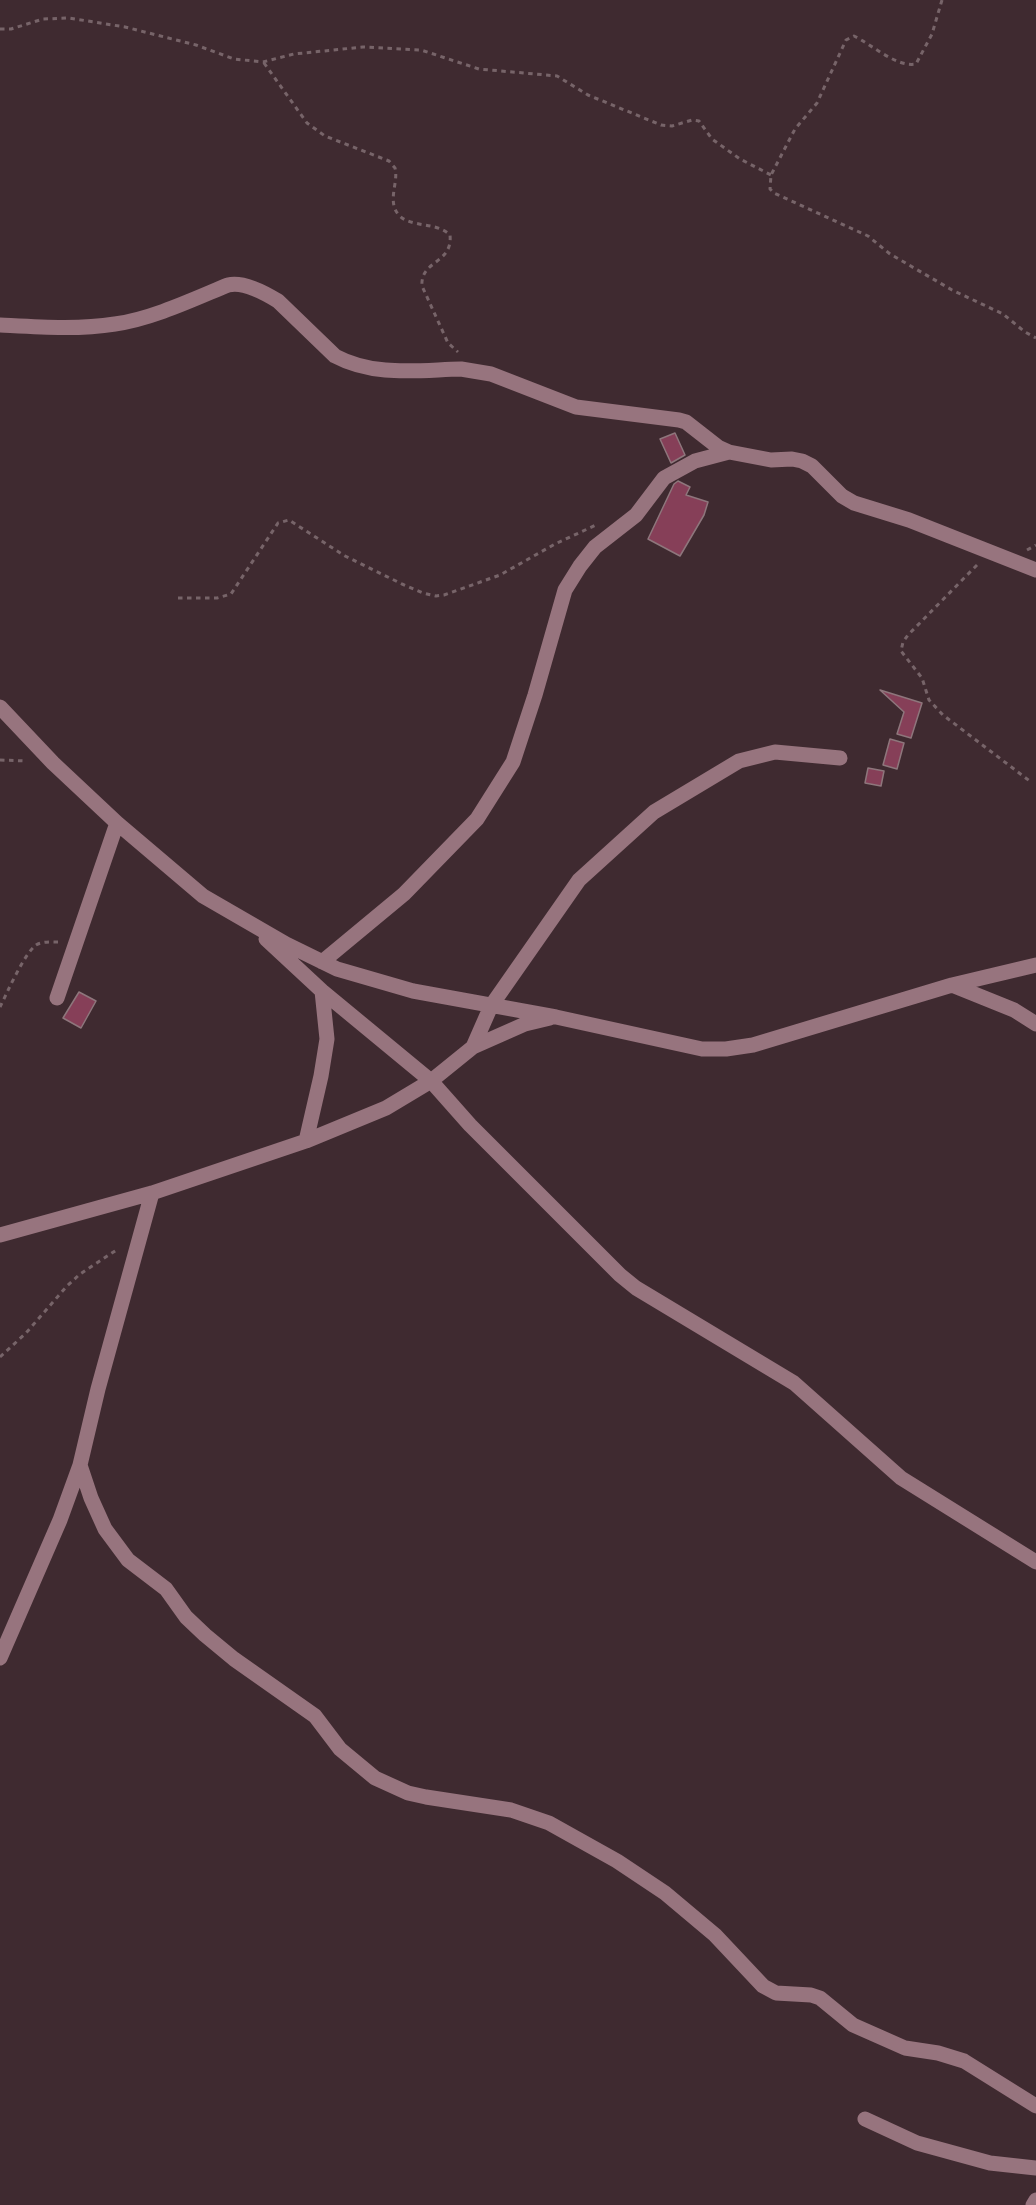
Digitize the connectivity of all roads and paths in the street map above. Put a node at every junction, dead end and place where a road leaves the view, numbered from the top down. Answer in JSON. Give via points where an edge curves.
{"nodes":[{"id":1,"x":942,"y":0,"type":"edge"},
{"id":2,"x":0,"y":29,"type":"edge"},
{"id":3,"x":264,"y":62,"type":"junction"},
{"id":4,"x":771,"y":176,"type":"junction"},
{"id":5,"x":0,"y":325,"type":"edge"},
{"id":6,"x":1036,"y":338,"type":"edge"},
{"id":7,"x":459,"y":353,"type":"dead end"},
{"id":8,"x":729,"y":452,"type":"junction"},
{"id":9,"x":617,"y":532,"type":"junction"},
{"id":10,"x":996,"y":555,"type":"junction"},
{"id":11,"x":1036,"y":570,"type":"edge"},
{"id":12,"x":178,"y":598,"type":"dead end"},
{"id":13,"x":0,"y":707,"type":"edge"},
{"id":14,"x":840,"y":758,"type":"dead end"},
{"id":15,"x":1031,"y":782,"type":"dead end"},
{"id":16,"x":117,"y":823,"type":"junction"},
{"id":17,"x":250,"y":925,"type":"junction"},
{"id":18,"x":76,"y":941,"type":"junction"},
{"id":19,"x":322,"y":962,"type":"junction"},
{"id":20,"x":1036,"y":965,"type":"edge"},
{"id":21,"x":952,"y":985,"type":"junction"},
{"id":22,"x":322,"y":991,"type":"junction"},
{"id":23,"x":57,"y":998,"type":"dead end"},
{"id":24,"x":491,"y":1006,"type":"junction"},
{"id":25,"x":0,"y":1007,"type":"edge"},
{"id":26,"x":556,"y":1017,"type":"junction"},
{"id":27,"x":1036,"y":1023,"type":"edge"},
{"id":28,"x":473,"y":1047,"type":"junction"},
{"id":29,"x":431,"y":1081,"type":"junction"},
{"id":30,"x":306,"y":1141,"type":"junction"},
{"id":31,"x":152,"y":1193,"type":"junction"},
{"id":32,"x":0,"y":1235,"type":"edge"},
{"id":33,"x":140,"y":1236,"type":"junction"},
{"id":34,"x":0,"y":1357,"type":"edge"},
{"id":35,"x":80,"y":1465,"type":"junction"},
{"id":36,"x":1036,"y":1562,"type":"edge"},
{"id":37,"x":0,"y":1658,"type":"edge"},
{"id":38,"x":1036,"y":2106,"type":"edge"},
{"id":39,"x":865,"y":2119,"type":"dead end"},
{"id":40,"x":1036,"y":2168,"type":"edge"},
{"id":41,"x":1036,"y":2200,"type":"edge"},
{"id":42,"x":1033,"y":2205,"type":"edge"}],
"edges":[{"from":1,"to":4,"type":"path","via":[[932,34],[916,64],[911,66],[887,56],[854,36],[846,40],[817,103],[795,129]]},
{"from":2,"to":3,"type":"path","via":[[69,18],[186,42],[234,59]]},
{"from":3,"to":4,"type":"path","via":[[363,47],[399,48],[441,55],[479,69],[557,76],[588,95],[649,122],[672,126],[699,121],[712,139]]},
{"from":3,"to":7,"type":"path","via":[[307,123],[325,136],[389,161],[395,168],[393,204],[399,217],[450,235],[448,252],[421,279],[448,343]]},
{"from":4,"to":6,"type":"path","via":[[770,189],[774,193],[868,236],[890,254],[1003,314]]},
{"from":5,"to":8,"type":"street","via":[[116,324],[154,314],[233,283],[278,301],[335,356],[361,367],[384,371],[461,369],[491,375],[576,407],[686,422]]},
{"from":8,"to":9,"type":"street","via":[[695,461],[664,478],[636,515]]},
{"from":8,"to":10,"type":"street","via":[[802,461],[854,503]]},
{"from":9,"to":12,"type":"path","via":[[592,525],[500,575],[436,596],[345,556],[289,520],[278,523],[231,594]]},
{"from":9,"to":19,"type":"street","via":[[595,547],[567,584],[513,762],[477,819],[404,894]]},
{"from":10,"to":11,"type":"street"},
{"from":10,"to":15,"type":"path","via":[[977,565],[908,635],[902,651],[922,678],[929,700],[943,715]]},
{"from":13,"to":16,"type":"street"},
{"from":14,"to":24,"type":"street","via":[[775,752],[740,761],[654,812],[579,880]]},
{"from":16,"to":17,"type":"street","via":[[203,896]]},
{"from":16,"to":18,"type":"street"},
{"from":17,"to":19,"type":"street"},
{"from":17,"to":22,"type":"street"},
{"from":18,"to":23,"type":"street"},
{"from":18,"to":25,"type":"path","via":[[44,942],[33,948]]},
{"from":19,"to":24,"type":"street","via":[[413,991]]},
{"from":20,"to":21,"type":"street"},
{"from":21,"to":26,"type":"street","via":[[753,1045],[726,1049],[702,1049]]},
{"from":21,"to":27,"type":"street"},
{"from":22,"to":29,"type":"street"},
{"from":22,"to":30,"type":"street","via":[[327,1039]]},
{"from":24,"to":26,"type":"street"},
{"from":24,"to":28,"type":"street"},
{"from":26,"to":28,"type":"street","via":[[525,1024]]},
{"from":28,"to":29,"type":"street"},
{"from":29,"to":30,"type":"street","via":[[386,1108]]},
{"from":29,"to":36,"type":"street","via":[[470,1125],[636,1288],[794,1383],[901,1478]]},
{"from":30,"to":31,"type":"street"},
{"from":31,"to":32,"type":"street"},
{"from":31,"to":33,"type":"street"},
{"from":33,"to":34,"type":"path","via":[[80,1274]]},
{"from":33,"to":35,"type":"street"},
{"from":35,"to":37,"type":"street"},
{"from":35,"to":38,"type":"street","via":[[105,1529],[128,1560],[166,1589],[205,1635],[315,1716],[340,1749],[375,1778],[408,1793],[511,1810],[549,1823],[665,1893],[776,1993],[820,1998],[853,2025],[905,2048],[964,2061]]},
{"from":39,"to":40,"type":"street","via":[[917,2143],[990,2163]]},
{"from":41,"to":42,"type":"street"}]}
